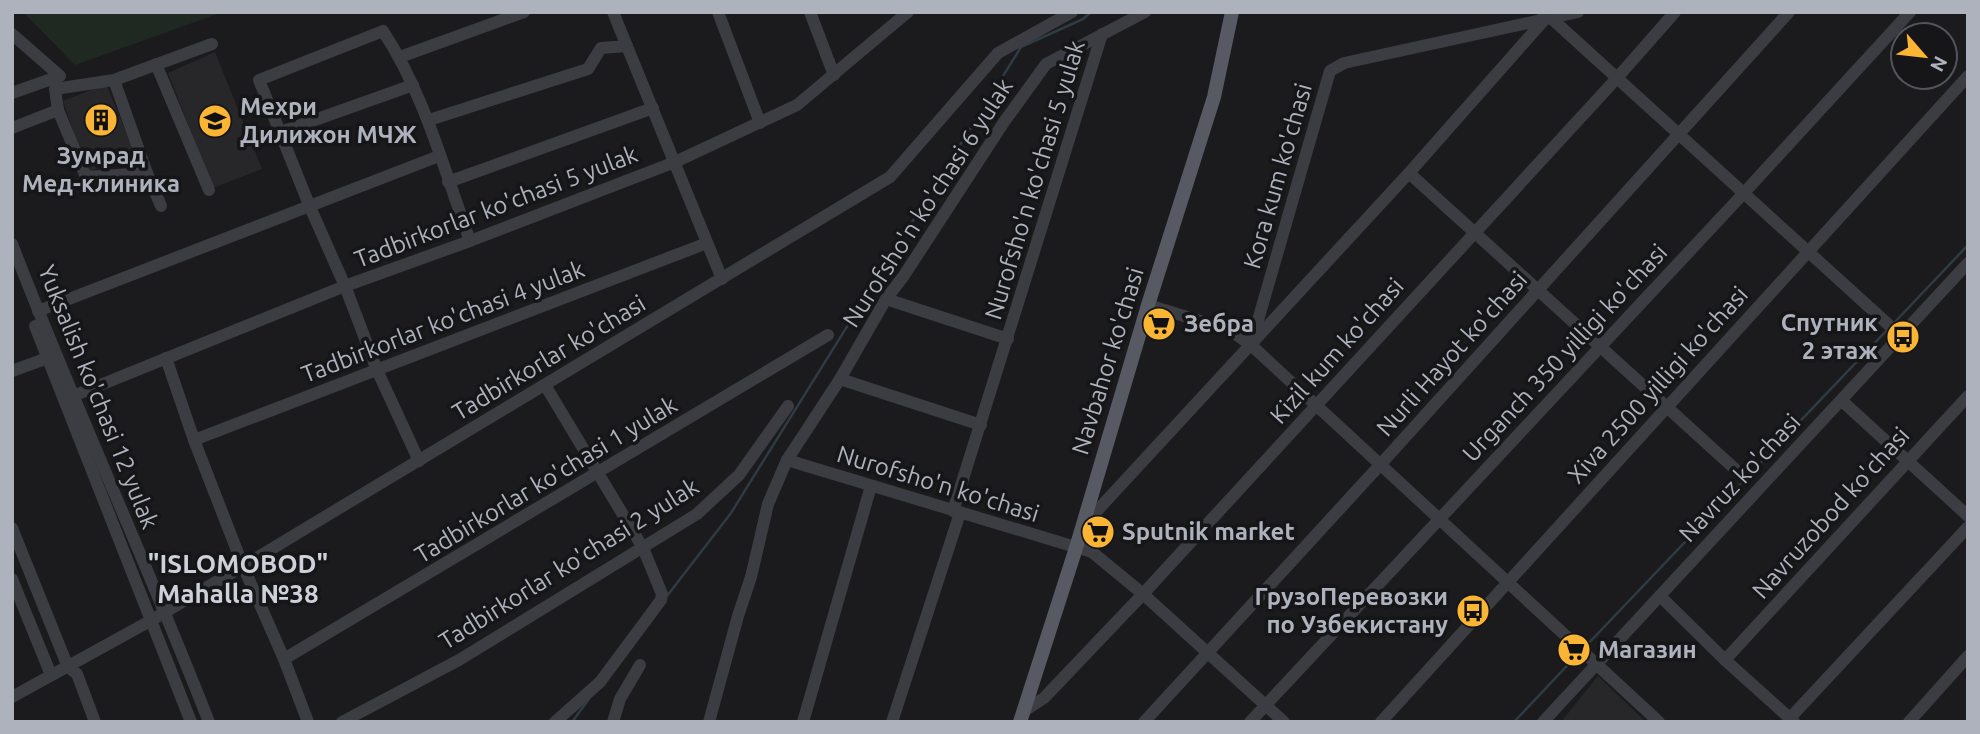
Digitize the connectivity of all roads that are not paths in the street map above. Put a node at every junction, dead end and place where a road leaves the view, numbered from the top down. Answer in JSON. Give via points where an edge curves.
{"nodes":[{"id":1,"x":524,"y":12,"type":"edge"},
{"id":2,"x":613,"y":12,"type":"edge"},
{"id":3,"x":718,"y":12,"type":"edge"},
{"id":4,"x":810,"y":12,"type":"edge"},
{"id":5,"x":1072,"y":12,"type":"edge"},
{"id":6,"x":1144,"y":12,"type":"edge"},
{"id":7,"x":1231,"y":12,"type":"edge"},
{"id":8,"x":1578,"y":12,"type":"edge"},
{"id":9,"x":1675,"y":12,"type":"edge"},
{"id":10,"x":1789,"y":12,"type":"edge"},
{"id":11,"x":1910,"y":12,"type":"edge"},
{"id":12,"x":902,"y":14,"type":"edge"},
{"id":13,"x":1546,"y":17,"type":"edge"},
{"id":14,"x":12,"y":34,"type":"edge"},
{"id":15,"x":1102,"y":34,"type":"junction"},
{"id":16,"x":212,"y":44,"type":"dead end"},
{"id":17,"x":628,"y":46,"type":"junction"},
{"id":18,"x":400,"y":57,"type":"junction"},
{"id":19,"x":156,"y":64,"type":"junction"},
{"id":20,"x":834,"y":75,"type":"junction"},
{"id":21,"x":1968,"y":76,"type":"edge"},
{"id":22,"x":1616,"y":78,"type":"junction"},
{"id":23,"x":114,"y":80,"type":"junction"},
{"id":24,"x":57,"y":82,"type":"junction"},
{"id":25,"x":413,"y":85,"type":"junction"},
{"id":26,"x":12,"y":93,"type":"edge"},
{"id":27,"x":653,"y":108,"type":"junction"},
{"id":28,"x":58,"y":110,"type":"junction"},
{"id":29,"x":429,"y":120,"type":"junction"},
{"id":30,"x":760,"y":122,"type":"junction"},
{"id":31,"x":12,"y":128,"type":"edge"},
{"id":32,"x":281,"y":132,"type":"junction"},
{"id":33,"x":1678,"y":134,"type":"junction"},
{"id":34,"x":439,"y":156,"type":"junction"},
{"id":35,"x":675,"y":162,"type":"junction"},
{"id":36,"x":147,"y":173,"type":"junction"},
{"id":37,"x":1409,"y":173,"type":"junction"},
{"id":38,"x":448,"y":182,"type":"junction"},
{"id":39,"x":209,"y":190,"type":"dead end"},
{"id":40,"x":1743,"y":194,"type":"junction"},
{"id":41,"x":161,"y":206,"type":"dead end"},
{"id":42,"x":310,"y":206,"type":"junction"},
{"id":43,"x":1474,"y":232,"type":"junction"},
{"id":44,"x":470,"y":241,"type":"junction"},
{"id":45,"x":707,"y":243,"type":"junction"},
{"id":46,"x":12,"y":244,"type":"edge"},
{"id":47,"x":1807,"y":253,"type":"junction"},
{"id":48,"x":1968,"y":263,"type":"edge"},
{"id":49,"x":12,"y":267,"type":"edge"},
{"id":50,"x":722,"y":279,"type":"junction"},
{"id":51,"x":345,"y":286,"type":"junction"},
{"id":52,"x":1538,"y":290,"type":"junction"},
{"id":53,"x":886,"y":299,"type":"junction"},
{"id":54,"x":1148,"y":305,"type":"junction"},
{"id":55,"x":38,"y":311,"type":"junction"},
{"id":56,"x":828,"y":335,"type":"dead end"},
{"id":57,"x":1901,"y":336,"type":"junction"},
{"id":58,"x":1009,"y":339,"type":"junction"},
{"id":59,"x":1251,"y":345,"type":"junction"},
{"id":60,"x":1600,"y":347,"type":"junction"},
{"id":61,"x":52,"y":356,"type":"junction"},
{"id":62,"x":166,"y":358,"type":"junction"},
{"id":63,"x":377,"y":370,"type":"junction"},
{"id":64,"x":12,"y":371,"type":"edge"},
{"id":65,"x":840,"y":380,"type":"junction"},
{"id":66,"x":545,"y":385,"type":"junction"},
{"id":67,"x":73,"y":396,"type":"junction"},
{"id":68,"x":1968,"y":396,"type":"edge"},
{"id":69,"x":1841,"y":400,"type":"junction"},
{"id":70,"x":1316,"y":405,"type":"junction"},
{"id":71,"x":788,"y":406,"type":"dead end"},
{"id":72,"x":1667,"y":407,"type":"junction"},
{"id":73,"x":981,"y":425,"type":"junction"},
{"id":74,"x":194,"y":440,"type":"junction"},
{"id":75,"x":787,"y":460,"type":"junction"},
{"id":76,"x":419,"y":461,"type":"junction"},
{"id":77,"x":1907,"y":461,"type":"junction"},
{"id":78,"x":1380,"y":465,"type":"junction"},
{"id":79,"x":1735,"y":469,"type":"dead end"},
{"id":80,"x":598,"y":473,"type":"junction"},
{"id":81,"x":871,"y":486,"type":"junction"},
{"id":82,"x":956,"y":512,"type":"junction"},
{"id":83,"x":1968,"y":516,"type":"edge"},
{"id":84,"x":1439,"y":519,"type":"junction"},
{"id":85,"x":1082,"y":527,"type":"junction"},
{"id":86,"x":1968,"y":527,"type":"edge"},
{"id":87,"x":12,"y":528,"type":"edge"},
{"id":88,"x":643,"y":548,"type":"junction"},
{"id":89,"x":1076,"y":548,"type":"junction"},
{"id":90,"x":243,"y":566,"type":"junction"},
{"id":91,"x":12,"y":579,"type":"edge"},
{"id":92,"x":1506,"y":582,"type":"junction"},
{"id":93,"x":1143,"y":594,"type":"junction"},
{"id":94,"x":1660,"y":596,"type":"junction"},
{"id":95,"x":166,"y":612,"type":"junction"},
{"id":96,"x":150,"y":621,"type":"junction"},
{"id":97,"x":182,"y":652,"type":"junction"},
{"id":98,"x":1207,"y":653,"type":"junction"},
{"id":99,"x":1968,"y":656,"type":"edge"},
{"id":100,"x":166,"y":659,"type":"junction"},
{"id":101,"x":284,"y":659,"type":"junction"},
{"id":102,"x":1726,"y":660,"type":"junction"},
{"id":103,"x":640,"y":665,"type":"dead end"},
{"id":104,"x":1596,"y":665,"type":"junction"},
{"id":105,"x":68,"y":667,"type":"junction"},
{"id":106,"x":51,"y":675,"type":"junction"},
{"id":107,"x":12,"y":697,"type":"edge"},
{"id":108,"x":1266,"y":705,"type":"junction"},
{"id":109,"x":1022,"y":717,"type":"edge"},
{"id":110,"x":1792,"y":720,"type":"edge"},
{"id":111,"x":95,"y":722,"type":"edge"},
{"id":112,"x":191,"y":722,"type":"edge"},
{"id":113,"x":209,"y":722,"type":"edge"},
{"id":114,"x":307,"y":722,"type":"edge"},
{"id":115,"x":342,"y":722,"type":"edge"},
{"id":116,"x":555,"y":722,"type":"edge"},
{"id":117,"x":613,"y":722,"type":"edge"},
{"id":118,"x":709,"y":722,"type":"edge"},
{"id":119,"x":803,"y":722,"type":"edge"},
{"id":120,"x":892,"y":722,"type":"edge"},
{"id":121,"x":1144,"y":722,"type":"edge"},
{"id":122,"x":1250,"y":722,"type":"edge"},
{"id":123,"x":1284,"y":722,"type":"edge"},
{"id":124,"x":1381,"y":722,"type":"edge"},
{"id":125,"x":1543,"y":722,"type":"edge"},
{"id":126,"x":1659,"y":722,"type":"edge"},
{"id":127,"x":1909,"y":722,"type":"edge"}],
"edges":[{"from":1,"to":18,"type":"street"},
{"from":2,"to":17,"type":"street"},
{"from":3,"to":30,"type":"street"},
{"from":4,"to":20,"type":"street"},
{"from":5,"to":50,"type":"street","name":"Tadbirkorlar ko'chasi","via":[[998,52],[890,177]]},
{"from":6,"to":15,"type":"street","name":"Nurofsho'n ko'chasi 6 yulak"},
{"from":7,"to":54,"type":"main road","name":"Navbahor ko'chasi","via":[[1214,97]]},
{"from":8,"to":13,"type":"street","name":"Kora kum ko'chasi"},
{"from":9,"to":22,"type":"street","name":"Kizil kum ko'chasi"},
{"from":10,"to":33,"type":"street","name":"Nurli Hayot ko'chasi"},
{"from":11,"to":40,"type":"street","name":"Urganch 350 yilligi ko'chasi"},
{"from":12,"to":20,"type":"street","name":"Tadbirkorlar ko'chasi 5 yulak"},
{"from":13,"to":22,"type":"street"},
{"from":13,"to":37,"type":"street","name":"Kora kum ko'chasi"},
{"from":13,"to":59,"type":"street","name":"Kora kum ko'chasi","via":[[1344,63],[1330,71]]},
{"from":14,"to":24,"type":"street"},
{"from":15,"to":53,"type":"street","name":"Nurofsho'n ko'chasi 6 yulak","via":[[1046,64]]},
{"from":15,"to":58,"type":"street","name":"Nurofsho'n ko'chasi 5 yulak"},
{"from":16,"to":19,"type":"street"},
{"from":17,"to":27,"type":"street"},
{"from":17,"to":29,"type":"street","via":[[601,48],[588,69]]},
{"from":18,"to":25,"type":"street"},
{"from":18,"to":32,"type":"street","via":[[383,31],[259,80]]},
{"from":19,"to":23,"type":"street"},
{"from":19,"to":39,"type":"street"},
{"from":20,"to":30,"type":"street","name":"Tadbirkorlar ko'chasi 5 yulak","via":[[797,105]]},
{"from":21,"to":47,"type":"street","name":"Xiva 2500 yilligi ko'chasi"},
{"from":22,"to":33,"type":"street"},
{"from":22,"to":43,"type":"street","name":"Kizil kum ko'chasi"},
{"from":23,"to":24,"type":"street"},
{"from":23,"to":36,"type":"street"},
{"from":24,"to":26,"type":"street"},
{"from":24,"to":28,"type":"street"},
{"from":25,"to":29,"type":"street"},
{"from":25,"to":32,"type":"street"},
{"from":27,"to":35,"type":"street"},
{"from":27,"to":38,"type":"street"},
{"from":28,"to":31,"type":"street"},
{"from":28,"to":36,"type":"street","via":[[86,177]]},
{"from":29,"to":34,"type":"street"},
{"from":30,"to":35,"type":"street","name":"Tadbirkorlar ko'chasi 5 yulak"},
{"from":32,"to":42,"type":"street"},
{"from":33,"to":40,"type":"street"},
{"from":33,"to":52,"type":"street","name":"Nurli Hayot ko'chasi"},
{"from":34,"to":38,"type":"street"},
{"from":34,"to":42,"type":"street"},
{"from":35,"to":44,"type":"street","name":"Tadbirkorlar ko'chasi 5 yulak"},
{"from":35,"to":45,"type":"street"},
{"from":36,"to":41,"type":"street"},
{"from":37,"to":43,"type":"street"},
{"from":37,"to":59,"type":"street","name":"Kora kum ko'chasi"},
{"from":38,"to":44,"type":"street"},
{"from":40,"to":47,"type":"street"},
{"from":40,"to":60,"type":"street","name":"Urganch 350 yilligi ko'chasi"},
{"from":42,"to":51,"type":"street"},
{"from":42,"to":55,"type":"street"},
{"from":43,"to":52,"type":"street"},
{"from":43,"to":70,"type":"street","name":"Kizil kum ko'chasi"},
{"from":44,"to":51,"type":"street","name":"Tadbirkorlar ko'chasi 5 yulak"},
{"from":45,"to":50,"type":"street"},
{"from":45,"to":63,"type":"street","name":"Tadbirkorlar ko'chasi 4 yulak"},
{"from":46,"to":55,"type":"street","name":"Yuksalish ko'chasi 12 yulak"},
{"from":47,"to":57,"type":"street"},
{"from":47,"to":72,"type":"street","name":"Xiva 2500 yilligi ko'chasi"},
{"from":48,"to":57,"type":"street","name":"Navruz ko'chasi"},
{"from":49,"to":61,"type":"street","name":"Yuksalish ko'chasi 12 yulak"},
{"from":50,"to":66,"type":"street","name":"Tadbirkorlar ko'chasi"},
{"from":51,"to":62,"type":"street","name":"Tadbirkorlar ko'chasi 5 yulak"},
{"from":51,"to":63,"type":"street"},
{"from":52,"to":60,"type":"street"},
{"from":52,"to":78,"type":"street","name":"Nurli Hayot ko'chasi"},
{"from":53,"to":58,"type":"street","name":"Nurofsho'n ko'chasi 5 yulak"},
{"from":53,"to":65,"type":"street","name":"Nurofsho'n ko'chasi 6 yulak"},
{"from":54,"to":59,"type":"street","via":[[1230,330]]},
{"from":54,"to":85,"type":"main road","name":"Navbahor ko'chasi"},
{"from":55,"to":61,"type":"street","name":"Yuksalish ko'chasi 12 yulak"},
{"from":56,"to":80,"type":"street","name":"Tadbirkorlar ko'chasi 1 yulak"},
{"from":57,"to":69,"type":"street","name":"Navruz ko'chasi"},
{"from":58,"to":73,"type":"street","name":"Nurofsho'n ko'chasi 5 yulak"},
{"from":59,"to":70,"type":"street"},
{"from":59,"to":85,"type":"street","name":"Kora kum ko'chasi"},
{"from":60,"to":72,"type":"street"},
{"from":60,"to":84,"type":"street","name":"Urganch 350 yilligi ko'chasi"},
{"from":61,"to":64,"type":"street"},
{"from":61,"to":67,"type":"street","name":"Yuksalish ko'chasi 12 yulak"},
{"from":61,"to":96,"type":"street","name":"Yuksalish ko'chasi 12 yulak"},
{"from":62,"to":67,"type":"street","name":"Tadbirkorlar ko'chasi 5 yulak"},
{"from":62,"to":74,"type":"street"},
{"from":63,"to":74,"type":"street","name":"Tadbirkorlar ko'chasi 4 yulak"},
{"from":63,"to":76,"type":"street"},
{"from":65,"to":73,"type":"street"},
{"from":65,"to":75,"type":"street","name":"Nurofsho'n ko'chasi 6 yulak"},
{"from":66,"to":76,"type":"street","name":"Tadbirkorlar ko'chasi"},
{"from":66,"to":80,"type":"street"},
{"from":67,"to":95,"type":"street","name":"Yuksalish ko'chasi 12 yulak"},
{"from":68,"to":77,"type":"street","name":"Navruzobod ko'chasi"},
{"from":69,"to":77,"type":"street"},
{"from":69,"to":94,"type":"street","name":"Navruz ko'chasi"},
{"from":70,"to":78,"type":"street"},
{"from":70,"to":93,"type":"street","name":"Kizil kum ko'chasi"},
{"from":71,"to":88,"type":"street","name":"Tadbirkorlar ko'chasi 2 yulak","via":[[740,475],[697,514]]},
{"from":72,"to":79,"type":"street"},
{"from":72,"to":92,"type":"street","name":"Xiva 2500 yilligi ko'chasi"},
{"from":73,"to":82,"type":"street","name":"Nurofsho'n ko'chasi 5 yulak"},
{"from":74,"to":90,"type":"street"},
{"from":75,"to":81,"type":"street","name":"Nurofsho'n ko'chasi"},
{"from":75,"to":118,"type":"street","name":"Nurofsho'n ko'chasi 6 yulak","via":[[768,504]]},
{"from":76,"to":90,"type":"street","name":"Tadbirkorlar ko'chasi"},
{"from":77,"to":83,"type":"street"},
{"from":77,"to":102,"type":"street","name":"Navruzobod ko'chasi"},
{"from":78,"to":84,"type":"street"},
{"from":78,"to":98,"type":"street","name":"Nurli Hayot ko'chasi"},
{"from":80,"to":88,"type":"street"},
{"from":80,"to":101,"type":"street","name":"Tadbirkorlar ko'chasi 1 yulak"},
{"from":81,"to":82,"type":"street","name":"Nurofsho'n ko'chasi"},
{"from":81,"to":119,"type":"street"},
{"from":82,"to":89,"type":"street","name":"Nurofsho'n ko'chasi"},
{"from":82,"to":120,"type":"street","name":"Nurofsho'n ko'chasi 5 yulak"},
{"from":84,"to":92,"type":"street"},
{"from":84,"to":108,"type":"street","name":"Urganch 350 yilligi ko'chasi"},
{"from":85,"to":89,"type":"main road","name":"Navbahor ko'chasi"},
{"from":86,"to":110,"type":"street"},
{"from":87,"to":105,"type":"street"},
{"from":88,"to":115,"type":"street","name":"Tadbirkorlar ko'chasi 2 yulak","via":[[459,660]]},
{"from":88,"to":116,"type":"street","via":[[662,600],[600,682]]},
{"from":89,"to":93,"type":"street","name":"Nurofsho'n ko'chasi","via":[[1091,552]]},
{"from":89,"to":109,"type":"main road","name":"Navbahor ko'chasi"},
{"from":90,"to":95,"type":"street","name":"Tadbirkorlar ko'chasi"},
{"from":90,"to":101,"type":"street"},
{"from":91,"to":106,"type":"street"},
{"from":92,"to":104,"type":"street"},
{"from":92,"to":124,"type":"street","name":"Xiva 2500 yilligi ko'chasi"},
{"from":93,"to":98,"type":"street","name":"Nurofsho'n ko'chasi"},
{"from":93,"to":109,"type":"street","name":"Kizil kum ko'chasi"},
{"from":94,"to":102,"type":"street"},
{"from":94,"to":104,"type":"street","name":"Navruz ko'chasi"},
{"from":95,"to":96,"type":"street","name":"Tadbirkorlar ko'chasi"},
{"from":95,"to":97,"type":"street","name":"Yuksalish ko'chasi 12 yulak"},
{"from":96,"to":100,"type":"street","name":"Yuksalish ko'chasi 12 yulak"},
{"from":96,"to":105,"type":"street","name":"Tadbirkorlar ko'chasi"},
{"from":97,"to":100,"type":"street"},
{"from":97,"to":113,"type":"street","name":"Yuksalish ko'chasi 12 yulak"},
{"from":98,"to":108,"type":"street","name":"Nurofsho'n ko'chasi"},
{"from":98,"to":121,"type":"street","name":"Nurli Hayot ko'chasi"},
{"from":99,"to":127,"type":"street"},
{"from":100,"to":112,"type":"street","name":"Yuksalish ko'chasi 12 yulak"},
{"from":101,"to":114,"type":"street"},
{"from":102,"to":110,"type":"street"},
{"from":103,"to":117,"type":"street","via":[[620,699]]},
{"from":104,"to":125,"type":"street","name":"Navruz ko'chasi"},
{"from":104,"to":126,"type":"street"},
{"from":105,"to":106,"type":"street","name":"Tadbirkorlar ko'chasi"},
{"from":105,"to":111,"type":"street","via":[[77,674]]},
{"from":106,"to":107,"type":"street","name":"Tadbirkorlar ko'chasi"},
{"from":108,"to":122,"type":"street","name":"Urganch 350 yilligi ko'chasi"},
{"from":108,"to":123,"type":"street","name":"Nurofsho'n ko'chasi"}]}
